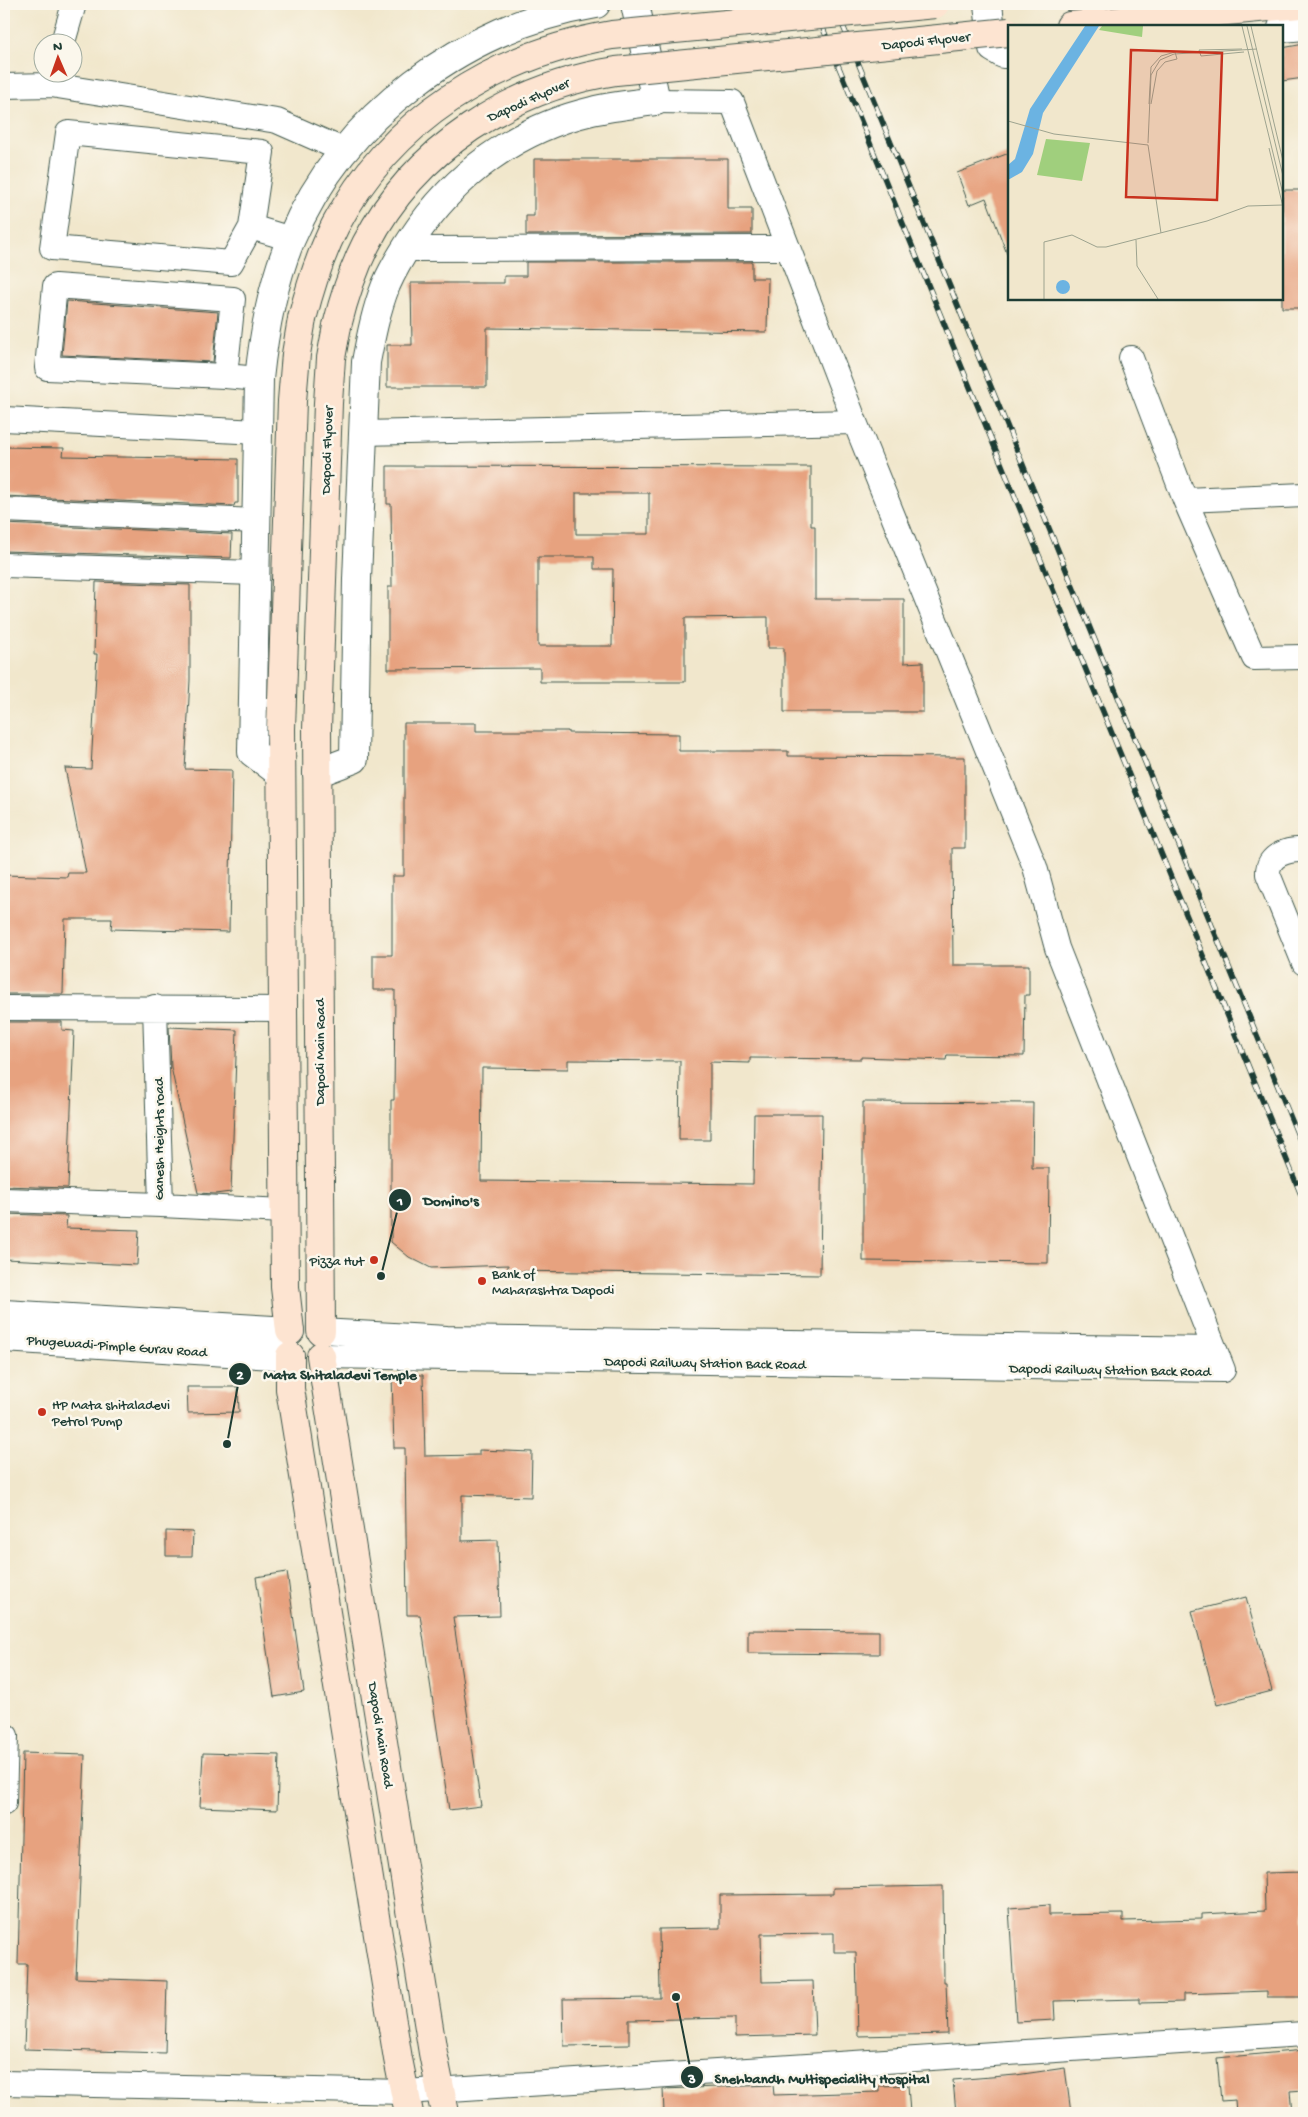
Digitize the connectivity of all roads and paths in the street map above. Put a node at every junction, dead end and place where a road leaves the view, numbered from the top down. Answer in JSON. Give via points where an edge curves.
{"nodes":[{"id":1,"x":74,"y":4,"type":"edge"},
{"id":2,"x":596,"y":4,"type":"edge"},
{"id":3,"x":636,"y":4,"type":"edge"},
{"id":4,"x":936,"y":4,"type":"edge"},
{"id":5,"x":988,"y":4,"type":"edge"},
{"id":6,"x":1300,"y":4,"type":"edge"},
{"id":7,"x":1080,"y":25,"type":"edge"},
{"id":8,"x":1304,"y":26,"type":"edge"},
{"id":9,"x":1283,"y":28,"type":"edge"},
{"id":10,"x":66,"y":32,"type":"edge"},
{"id":11,"x":1008,"y":32,"type":"edge"},
{"id":12,"x":1008,"y":54,"type":"edge"},
{"id":13,"x":32,"y":82,"type":"edge"},
{"id":14,"x":69,"y":82,"type":"edge"},
{"id":15,"x":4,"y":86,"type":"edge"},
{"id":16,"x":656,"y":101,"type":"junction"},
{"id":17,"x":345,"y":151,"type":"junction"},
{"id":18,"x":251,"y":227,"type":"junction"},
{"id":19,"x":291,"y":240,"type":"junction"},
{"id":20,"x":788,"y":248,"type":"junction"},
{"id":21,"x":406,"y":249,"type":"junction"},
{"id":22,"x":1131,"y":358,"type":"dead end"},
{"id":23,"x":225,"y":376,"type":"junction"},
{"id":24,"x":259,"y":379,"type":"junction"},
{"id":25,"x":4,"y":419,"type":"edge"},
{"id":26,"x":855,"y":422,"type":"junction"},
{"id":27,"x":258,"y":432,"type":"junction"},
{"id":28,"x":363,"y":433,"type":"junction"},
{"id":29,"x":1304,"y":495,"type":"edge"},
{"id":30,"x":1185,"y":500,"type":"junction"},
{"id":31,"x":4,"y":510,"type":"edge"},
{"id":32,"x":256,"y":521,"type":"junction"},
{"id":33,"x":4,"y":565,"type":"edge"},
{"id":34,"x":255,"y":573,"type":"junction"},
{"id":35,"x":1304,"y":657,"type":"edge"},
{"id":36,"x":317,"y":773,"type":"junction"},
{"id":37,"x":281,"y":774,"type":"junction"},
{"id":38,"x":1304,"y":850,"type":"edge"},
{"id":39,"x":1304,"y":963,"type":"edge"},
{"id":40,"x":155,"y":1007,"type":"junction"},
{"id":41,"x":4,"y":1008,"type":"edge"},
{"id":42,"x":283,"y":1009,"type":"junction"},
{"id":43,"x":4,"y":1200,"type":"edge"},
{"id":44,"x":161,"y":1206,"type":"junction"},
{"id":45,"x":284,"y":1211,"type":"junction"},
{"id":46,"x":4,"y":1322,"type":"edge"},
{"id":47,"x":290,"y":1344,"type":"junction"},
{"id":48,"x":321,"y":1344,"type":"junction"},
{"id":49,"x":6,"y":1736,"type":"dead end"},
{"id":50,"x":4,"y":1802,"type":"edge"},
{"id":51,"x":1304,"y":2034,"type":"edge"},
{"id":52,"x":4,"y":2083,"type":"edge"},
{"id":53,"x":443,"y":2102,"type":"edge"},
{"id":54,"x":407,"y":2103,"type":"edge"}],
"edges":[{"from":1,"to":10,"type":"street"},
{"from":2,"to":17,"type":"street","via":[[568,8],[533,19],[467,48],[424,74],[395,98]]},
{"from":3,"to":16,"type":"street"},
{"from":4,"to":37,"type":"main road","bridge":true,"via":[[576,41],[482,78],[443,102],[391,148],[353,196],[335,226],[310,285],[302,319],[292,401]]},
{"from":5,"to":12,"type":"street","via":[[993,48]]},
{"from":6,"to":7,"type":"main road"},
{"from":8,"to":9,"type":"street"},
{"from":11,"to":36,"type":"main road","name":"Dapodi Flyover","bridge":true,"via":[[584,76],[500,108],[464,130],[418,172],[367,242],[354,271],[331,358]]},
{"from":13,"to":15,"type":"street"},
{"from":14,"to":17,"type":"street","via":[[278,121]]},
{"from":16,"to":20,"type":"street","via":[[732,102]]},
{"from":16,"to":21,"type":"street","via":[[592,111],[516,140],[485,160],[444,196]]},
{"from":17,"to":19,"type":"street","via":[[315,194]]},
{"from":18,"to":18,"type":"street","via":[[231,263],[52,248],[68,133],[262,152]]},
{"from":18,"to":19,"type":"street"},
{"from":19,"to":24,"type":"street","via":[[269,312]]},
{"from":20,"to":21,"type":"street"},
{"from":20,"to":26,"type":"street"},
{"from":21,"to":28,"type":"street","via":[[386,285],[371,334],[366,362]]},
{"from":22,"to":30,"type":"street"},
{"from":23,"to":23,"type":"street","via":[[233,299],[55,286],[46,368]]},
{"from":23,"to":24,"type":"street"},
{"from":24,"to":27,"type":"street"},
{"from":25,"to":27,"type":"street"},
{"from":26,"to":28,"type":"street"},
{"from":26,"to":48,"type":"street","name":"Dapodi Railway Station Back Road","via":[[1034,866],[1058,948],[1223,1370]]},
{"from":27,"to":32,"type":"street"},
{"from":28,"to":36,"type":"street","via":[[354,759]]},
{"from":29,"to":30,"type":"street"},
{"from":30,"to":35,"type":"street","via":[[1254,658]]},
{"from":31,"to":32,"type":"street"},
{"from":32,"to":34,"type":"street"},
{"from":33,"to":34,"type":"street"},
{"from":34,"to":37,"type":"street","via":[[252,752]]},
{"from":36,"to":48,"type":"main road","name":"Dapodi Main Road"},
{"from":37,"to":42,"type":"main road"},
{"from":38,"to":39,"type":"street","via":[[1286,851],[1273,858],[1268,874]]},
{"from":40,"to":41,"type":"street"},
{"from":40,"to":42,"type":"street"},
{"from":40,"to":44,"type":"street","name":"Ganesh Heights road"},
{"from":42,"to":45,"type":"main road"},
{"from":43,"to":44,"type":"street","name":"Ganesh Heights road"},
{"from":44,"to":45,"type":"street"},
{"from":45,"to":47,"type":"main road"},
{"from":46,"to":47,"type":"street","name":"Phugewadi-Pimple Gurav Road"},
{"from":47,"to":48,"type":"main road","via":[[298,1362],[304,1364],[316,1361]]},
{"from":47,"to":48,"type":"main road","via":[[296,1326],[303,1324],[316,1326]]},
{"from":47,"to":54,"type":"main road","via":[[290,1389]]},
{"from":48,"to":53,"type":"main road","name":"Dapodi Main Road"},
{"from":49,"to":50,"type":"street"},
{"from":51,"to":53,"type":"street"},
{"from":52,"to":54,"type":"street"},
{"from":53,"to":54,"type":"street"}]}
